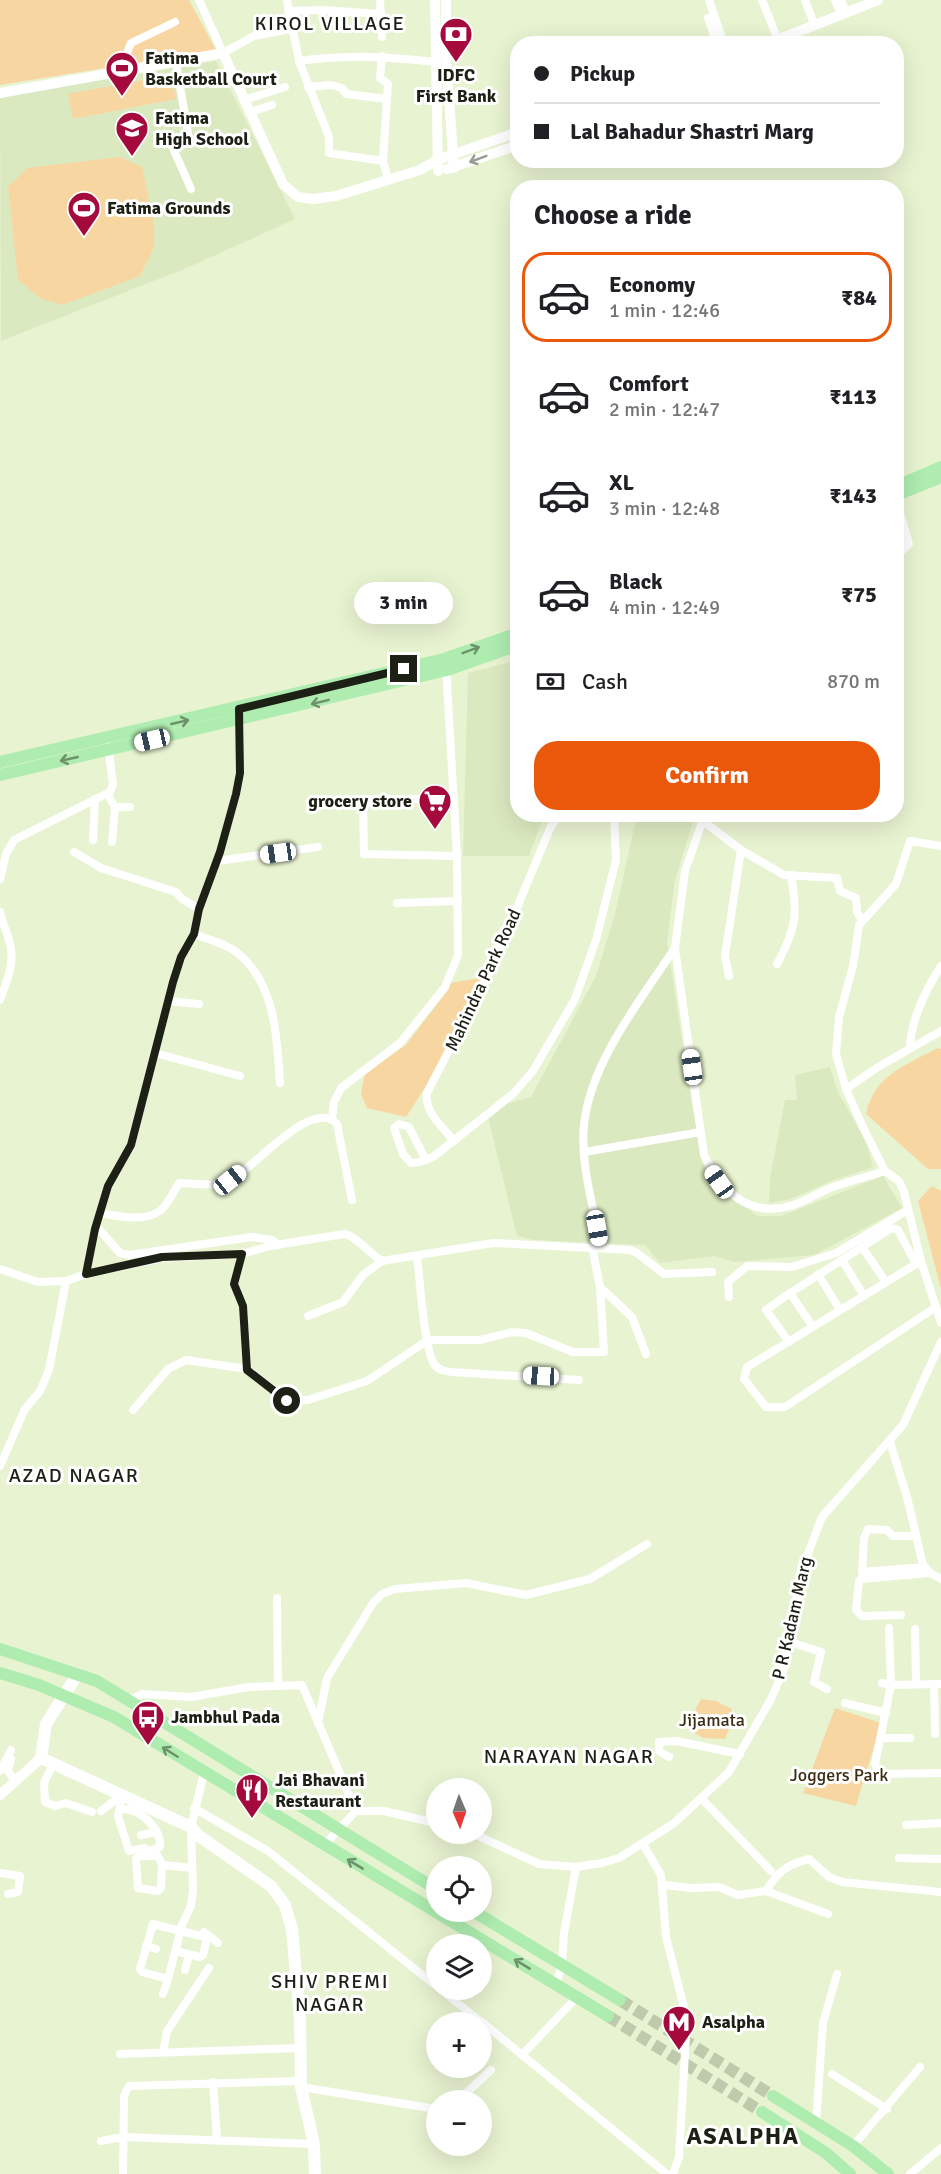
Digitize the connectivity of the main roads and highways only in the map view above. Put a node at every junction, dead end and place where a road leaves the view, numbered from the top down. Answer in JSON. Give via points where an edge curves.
{"nodes":[{"id":1,"x":941,"y":467,"type":"edge"},
{"id":2,"x":941,"y":477,"type":"edge"},
{"id":3,"x":904,"y":483,"type":"edge"},
{"id":4,"x":904,"y":492,"type":"edge"},
{"id":5,"x":510,"y":637,"type":"edge"},
{"id":6,"x":510,"y":647,"type":"edge"},
{"id":7,"x":446,"y":665,"type":"junction"},
{"id":8,"x":39,"y":760,"type":"junction"},
{"id":9,"x":0,"y":762,"type":"edge"},
{"id":10,"x":0,"y":775,"type":"edge"},
{"id":11,"x":0,"y":1649,"type":"edge"},
{"id":12,"x":47,"y":1664,"type":"junction"},
{"id":13,"x":0,"y":1673,"type":"edge"},
{"id":14,"x":76,"y":1675,"type":"junction"},
{"id":15,"x":39,"y":1685,"type":"junction"},
{"id":16,"x":65,"y":1696,"type":"junction"},
{"id":17,"x":426,"y":1883,"type":"edge"},
{"id":18,"x":491,"y":1922,"type":"edge"},
{"id":19,"x":584,"y":1978,"type":"junction"},
{"id":20,"x":574,"y":1996,"type":"junction"},
{"id":21,"x":620,"y":2000,"type":"tunnel mouth"},
{"id":22,"x":608,"y":2016,"type":"tunnel mouth"},
{"id":23,"x":773,"y":2096,"type":"tunnel mouth"},
{"id":24,"x":762,"y":2112,"type":"tunnel mouth"},
{"id":25,"x":315,"y":2174,"type":"edge"},
{"id":26,"x":850,"y":2174,"type":"edge"},
{"id":27,"x":888,"y":2174,"type":"edge"}],
"edges":[{"from":1,"to":3,"type":"main road"},
{"from":2,"to":4,"type":"main road"},
{"from":7,"to":5,"type":"main road","one_way":true},
{"from":6,"to":7,"type":"main road"},
{"from":7,"to":8,"type":"main road"},
{"from":8,"to":9,"type":"main road"},
{"from":8,"to":10,"type":"main road"},
{"from":11,"to":12,"type":"main road"},
{"from":12,"to":14,"type":"main road"},
{"from":12,"to":15,"type":"main road"},
{"from":13,"to":15,"type":"main road"},
{"from":14,"to":16,"type":"main road"},
{"from":14,"to":17,"type":"main road","via":[[97,1681]]},
{"from":15,"to":16,"type":"main road"},
{"from":20,"to":16,"type":"main road","one_way":true,"via":[[114,1717]]},
{"from":16,"to":25,"type":"main road","via":[[46,1724],[41,1758],[190,1827],[271,1886],[285,1905],[292,1929],[301,2084],[314,2144]]},
{"from":18,"to":19,"type":"main road"},
{"from":19,"to":20,"type":"main road"},
{"from":19,"to":21,"type":"main road"},
{"from":20,"to":22,"type":"main road"},
{"from":23,"to":27,"type":"main road","via":[[853,2146]]},
{"from":24,"to":26,"type":"main road","via":[[826,2153]]}]}
